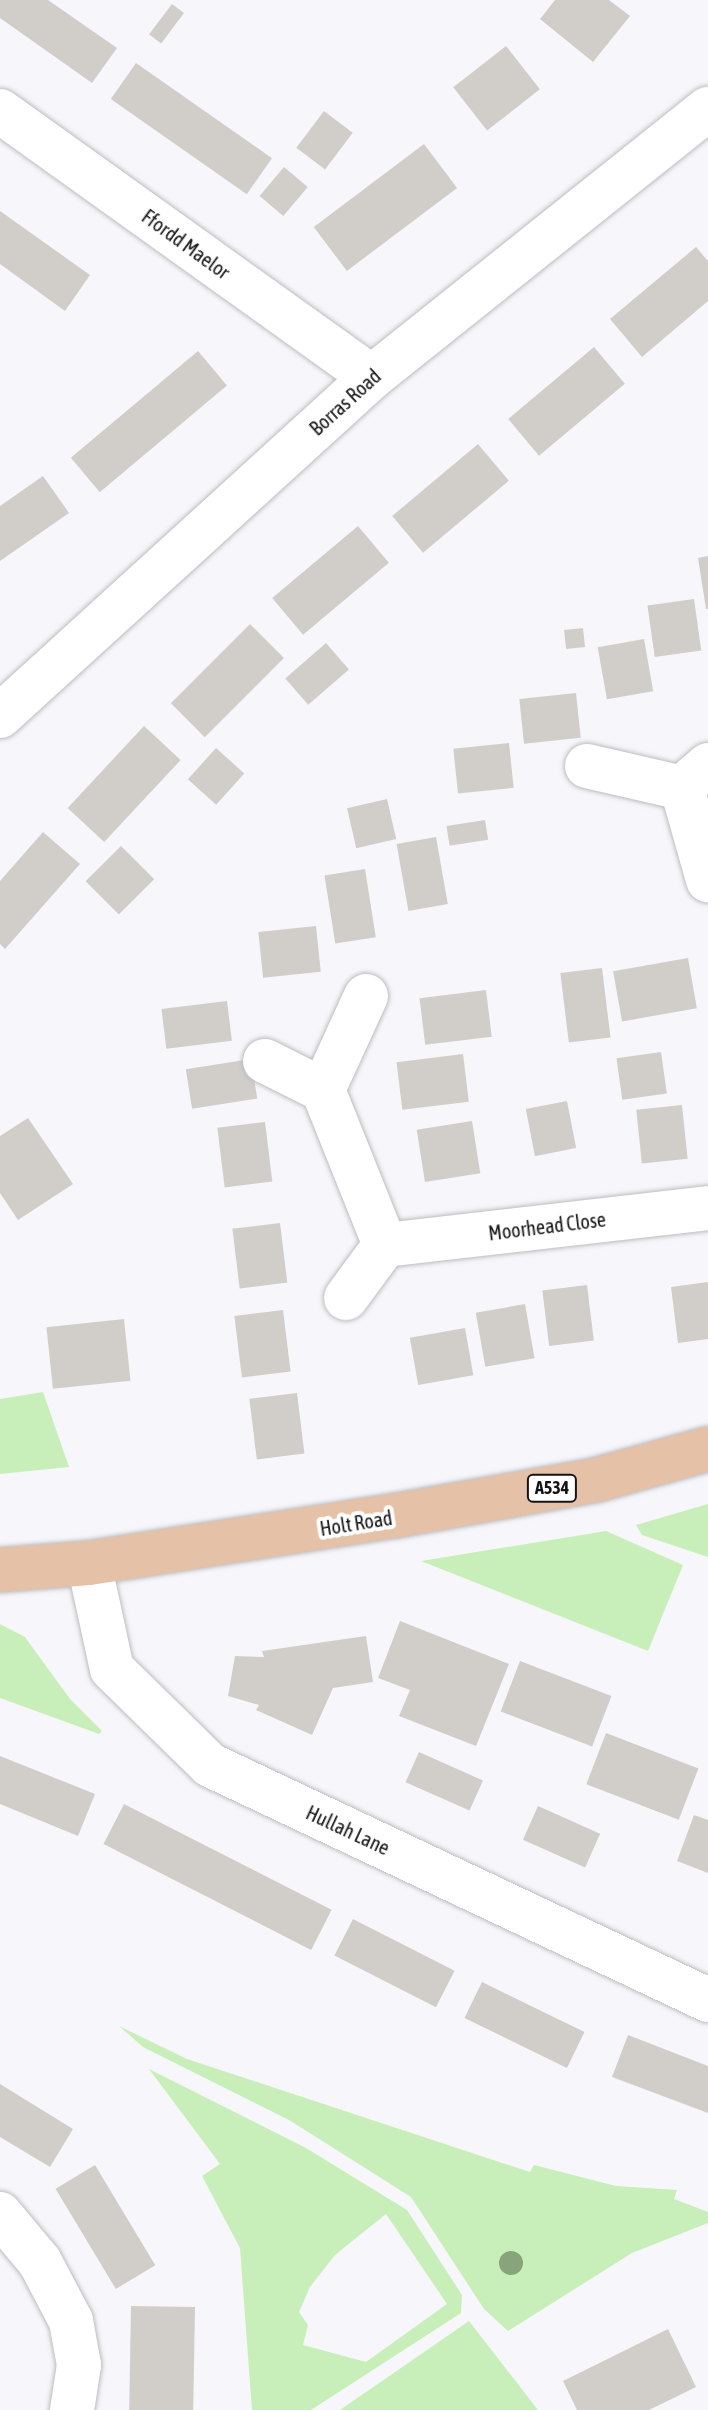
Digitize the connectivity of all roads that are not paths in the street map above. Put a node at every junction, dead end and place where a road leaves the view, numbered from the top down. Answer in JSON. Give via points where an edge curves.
{"nodes":[{"id":1,"x":708,"y":109,"type":"edge"},
{"id":2,"x":0,"y":111,"type":"edge"},
{"id":3,"x":372,"y":377,"type":"junction"},
{"id":4,"x":0,"y":716,"type":"edge"},
{"id":5,"x":587,"y":766,"type":"dead end"},
{"id":6,"x":695,"y":776,"type":"edge"},
{"id":7,"x":708,"y":880,"type":"edge"},
{"id":8,"x":366,"y":996,"type":"dead end"},
{"id":9,"x":265,"y":1061,"type":"dead end"},
{"id":10,"x":323,"y":1090,"type":"junction"},
{"id":11,"x":708,"y":1208,"type":"edge"},
{"id":12,"x":385,"y":1245,"type":"junction"},
{"id":13,"x":346,"y":1298,"type":"dead end"},
{"id":14,"x":708,"y":1449,"type":"edge"},
{"id":15,"x":89,"y":1563,"type":"junction"},
{"id":16,"x":0,"y":1570,"type":"edge"},
{"id":17,"x":708,"y":2000,"type":"edge"},
{"id":18,"x":0,"y":2214,"type":"edge"},
{"id":19,"x":72,"y":2410,"type":"edge"}],
"edges":[{"from":1,"to":3,"type":"street","name":"Borras Road"},
{"from":2,"to":3,"type":"street","name":"Ffordd Maelor"},
{"from":3,"to":4,"type":"street","name":"Borras Road"},
{"from":5,"to":6,"type":"street"},
{"from":6,"to":7,"type":"street"},
{"from":8,"to":10,"type":"street"},
{"from":9,"to":10,"type":"street"},
{"from":10,"to":12,"type":"street"},
{"from":11,"to":12,"type":"street","name":"Moorhead Close"},
{"from":12,"to":13,"type":"street"},
{"from":14,"to":15,"type":"main road","name":"Holt Road","number":"A534","via":[[596,1480]]},
{"from":15,"to":16,"type":"main road","name":"Holt Road","number":"A534"},
{"from":15,"to":17,"type":"street","name":"Hullah Lane","via":[[112,1669],[210,1765]]},
{"from":18,"to":19,"type":"street","via":[[40,2262],[71,2321],[79,2365]]}]}
